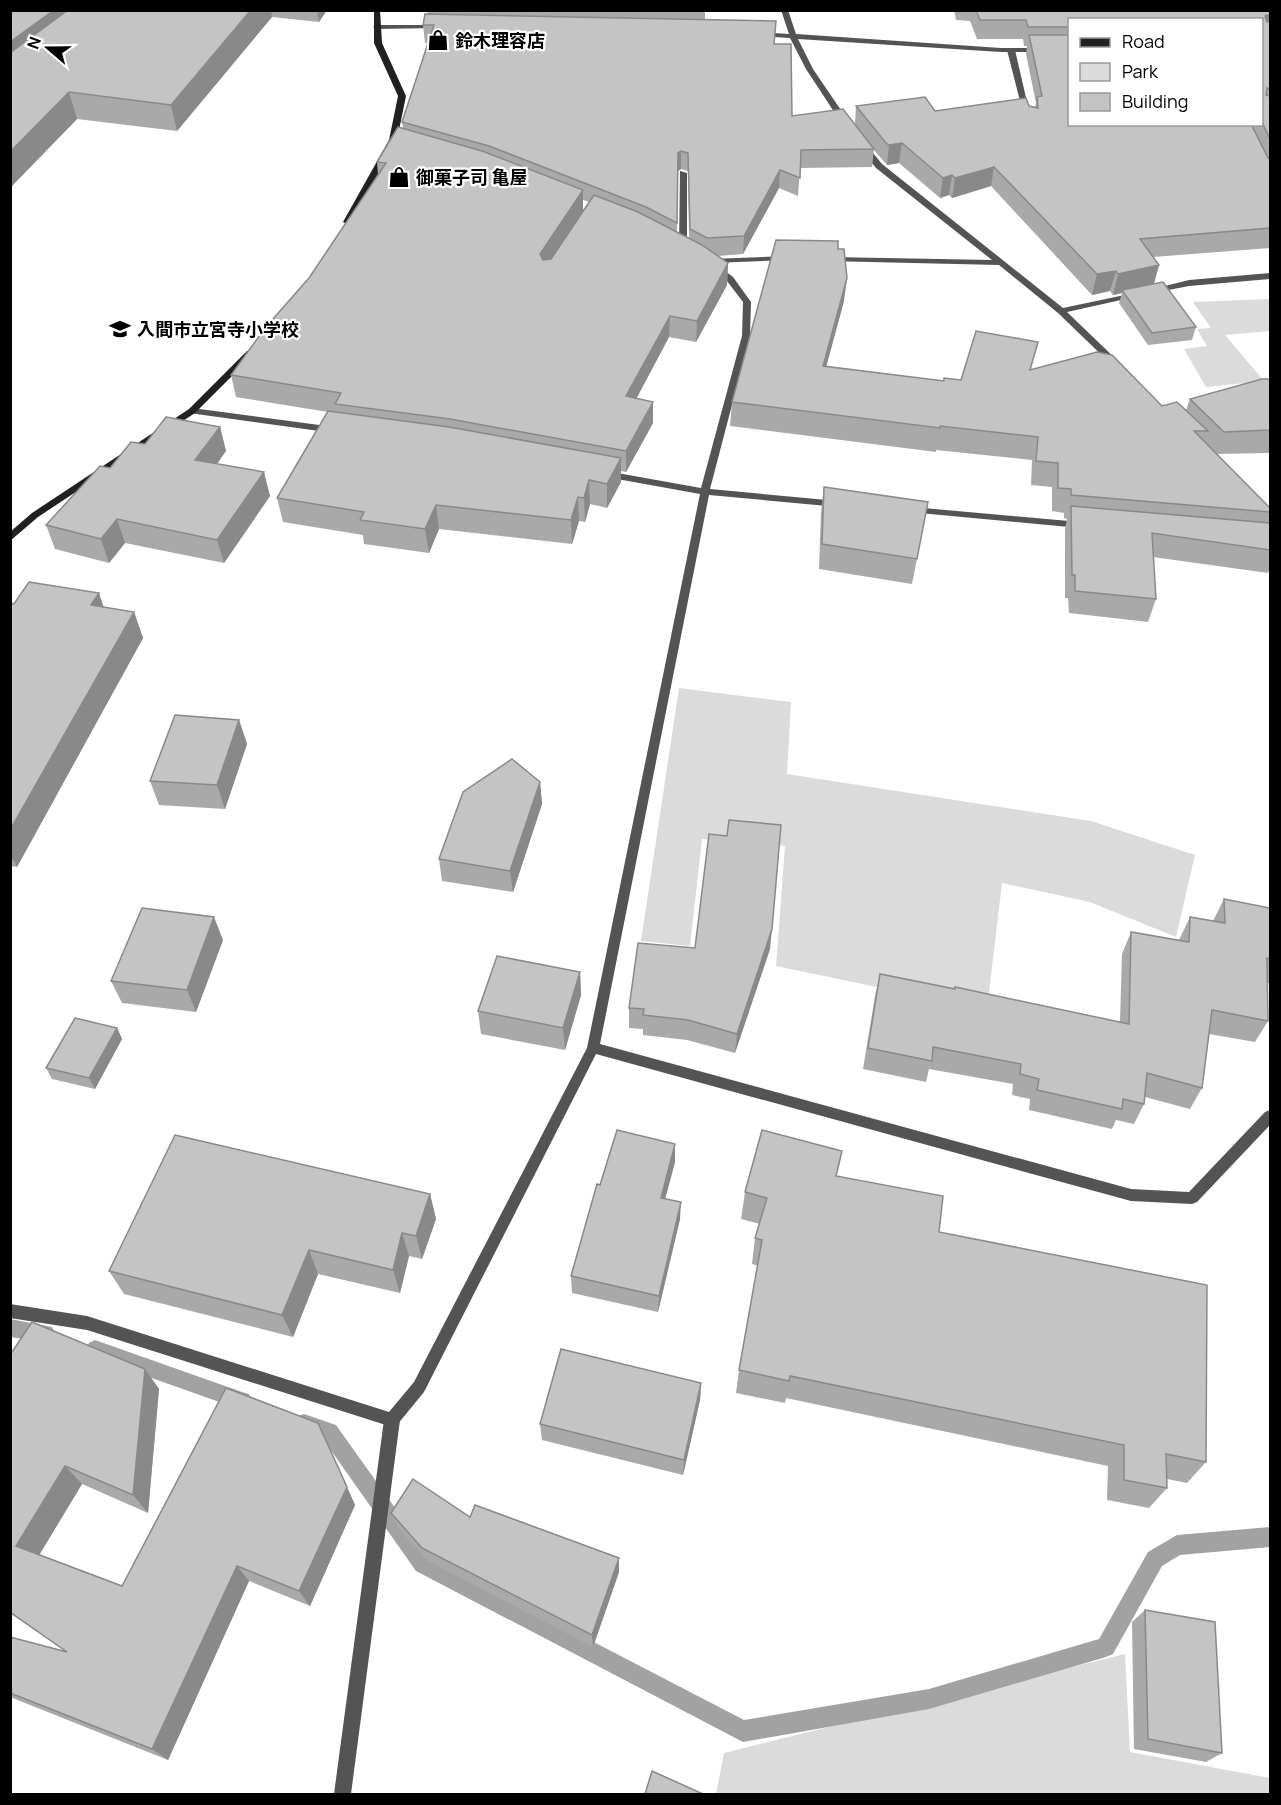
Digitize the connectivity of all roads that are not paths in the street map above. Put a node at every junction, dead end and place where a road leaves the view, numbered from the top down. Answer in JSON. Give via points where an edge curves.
{"nodes":[{"id":1,"x":377,"y":10,"type":"edge"},
{"id":2,"x":784,"y":10,"type":"edge"},
{"id":3,"x":376,"y":27,"type":"junction"},
{"id":4,"x":447,"y":27,"type":"edge"},
{"id":5,"x":744,"y":33,"type":"edge"},
{"id":6,"x":791,"y":35,"type":"junction"},
{"id":7,"x":1011,"y":50,"type":"junction"},
{"id":8,"x":1068,"y":50,"type":"edge"},
{"id":9,"x":1030,"y":123,"type":"edge"},
{"id":10,"x":683,"y":173,"type":"dead end"},
{"id":11,"x":343,"y":228,"type":"edge"},
{"id":12,"x":673,"y":245,"type":"edge"},
{"id":13,"x":694,"y":256,"type":"junction"},
{"id":14,"x":794,"y":258,"type":"edge"},
{"id":15,"x":817,"y":259,"type":"edge"},
{"id":16,"x":1000,"y":263,"type":"junction"},
{"id":17,"x":1270,"y":276,"type":"edge"},
{"id":18,"x":1061,"y":310,"type":"junction"},
{"id":19,"x":254,"y":349,"type":"edge"},
{"id":20,"x":1128,"y":376,"type":"edge"},
{"id":21,"x":192,"y":411,"type":"junction"},
{"id":22,"x":345,"y":432,"type":"edge"},
{"id":23,"x":590,"y":471,"type":"edge"},
{"id":24,"x":705,"y":492,"type":"junction"},
{"id":25,"x":847,"y":504,"type":"edge"},
{"id":26,"x":905,"y":510,"type":"edge"},
{"id":27,"x":1094,"y":526,"type":"edge"},
{"id":28,"x":10,"y":538,"type":"edge"},
{"id":29,"x":593,"y":1048,"type":"junction"},
{"id":30,"x":1270,"y":1116,"type":"edge"},
{"id":31,"x":10,"y":1311,"type":"edge"},
{"id":32,"x":392,"y":1420,"type":"junction"},
{"id":33,"x":342,"y":1794,"type":"edge"}],
"edges":[{"from":1,"to":3,"type":"street"},
{"from":2,"to":6,"type":"street"},
{"from":3,"to":4,"type":"street"},
{"from":3,"to":11,"type":"street","via":[[385,62],[402,96],[398,141]]},
{"from":5,"to":6,"type":"street"},
{"from":6,"to":7,"type":"street"},
{"from":6,"to":16,"type":"street","via":[[817,81],[879,166]]},
{"from":7,"to":8,"type":"street"},
{"from":7,"to":9,"type":"street"},
{"from":10,"to":13,"type":"street"},
{"from":12,"to":13,"type":"street"},
{"from":13,"to":14,"type":"street"},
{"from":13,"to":24,"type":"street","via":[[730,279],[747,302],[746,336]]},
{"from":15,"to":16,"type":"street"},
{"from":16,"to":18,"type":"street"},
{"from":17,"to":18,"type":"street","via":[[1189,283]]},
{"from":18,"to":20,"type":"street"},
{"from":19,"to":21,"type":"street"},
{"from":21,"to":22,"type":"street"},
{"from":21,"to":28,"type":"street","via":[[35,515]]},
{"from":23,"to":24,"type":"street"},
{"from":24,"to":25,"type":"street"},
{"from":24,"to":29,"type":"street"},
{"from":26,"to":27,"type":"street"},
{"from":29,"to":30,"type":"street","via":[[1131,1195],[1192,1198]]},
{"from":29,"to":32,"type":"street","via":[[419,1387]]},
{"from":31,"to":32,"type":"street","via":[[87,1323]]},
{"from":32,"to":33,"type":"street"}]}
